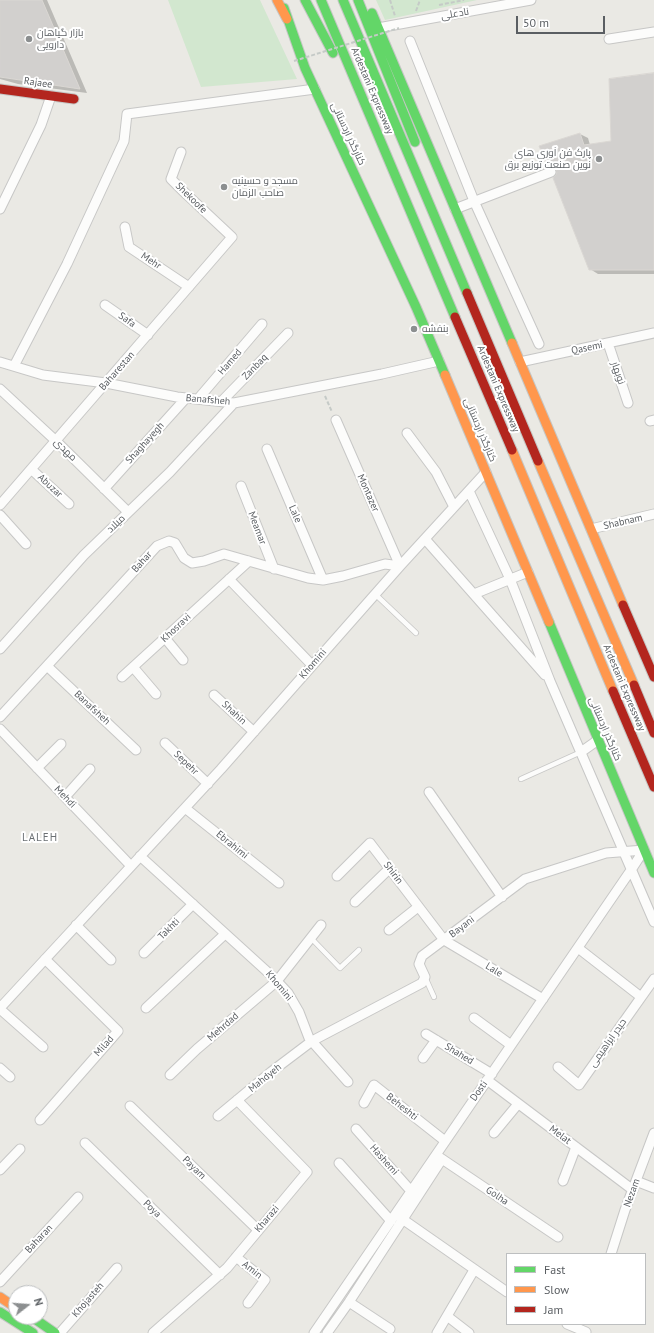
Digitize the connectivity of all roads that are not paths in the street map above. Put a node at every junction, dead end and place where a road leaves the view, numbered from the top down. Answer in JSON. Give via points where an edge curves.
{"nodes":[{"id":1,"x":277,"y":0,"type":"edge"},
{"id":2,"x":282,"y":0,"type":"edge"},
{"id":3,"x":305,"y":0,"type":"edge"},
{"id":4,"x":321,"y":0,"type":"edge"},
{"id":5,"x":343,"y":0,"type":"edge"},
{"id":6,"x":358,"y":0,"type":"edge"},
{"id":7,"x":366,"y":0,"type":"edge"},
{"id":8,"x":531,"y":0,"type":"edge"},
{"id":9,"x":287,"y":19,"type":"junction"},
{"id":10,"x":378,"y":28,"type":"junction"},
{"id":11,"x":654,"y":32,"type":"edge"},
{"id":12,"x":608,"y":39,"type":"dead end"},
{"id":13,"x":410,"y":41,"type":"dead end"},
{"id":14,"x":0,"y":89,"type":"edge"},
{"id":15,"x":315,"y":89,"type":"junction"},
{"id":16,"x":51,"y":96,"type":"junction"},
{"id":17,"x":74,"y":99,"type":"dead end"},
{"id":18,"x":384,"y":146,"type":"junction"},
{"id":19,"x":181,"y":152,"type":"dead end"},
{"id":20,"x":419,"y":152,"type":"dead end"},
{"id":21,"x":550,"y":172,"type":"dead end"},
{"id":22,"x":430,"y":182,"type":"dead end"},
{"id":23,"x":474,"y":202,"type":"junction"},
{"id":24,"x":0,"y":209,"type":"edge"},
{"id":25,"x":455,"y":210,"type":"junction"},
{"id":26,"x":125,"y":227,"type":"dead end"},
{"id":27,"x":232,"y":237,"type":"joint"},
{"id":28,"x":189,"y":287,"type":"junction"},
{"id":29,"x":105,"y":305,"type":"dead end"},
{"id":30,"x":262,"y":324,"type":"dead end"},
{"id":31,"x":288,"y":333,"type":"dead end"},
{"id":32,"x":654,"y":333,"type":"edge"},
{"id":33,"x":148,"y":336,"type":"junction"},
{"id":34,"x":608,"y":343,"type":"junction"},
{"id":35,"x":539,"y":344,"type":"dead end"},
{"id":36,"x":495,"y":358,"type":"junction"},
{"id":37,"x":439,"y":361,"type":"junction"},
{"id":38,"x":0,"y":362,"type":"edge"},
{"id":39,"x":520,"y":362,"type":"junction"},
{"id":40,"x":14,"y":366,"type":"junction"},
{"id":41,"x":106,"y":383,"type":"junction"},
{"id":42,"x":0,"y":389,"type":"edge"},
{"id":43,"x":186,"y":398,"type":"junction"},
{"id":44,"x":198,"y":399,"type":"junction"},
{"id":45,"x":222,"y":402,"type":"junction"},
{"id":46,"x":234,"y":403,"type":"junction"},
{"id":47,"x":628,"y":403,"type":"dead end"},
{"id":48,"x":336,"y":420,"type":"road end"},
{"id":49,"x":407,"y":433,"type":"dead end"},
{"id":50,"x":56,"y":441,"type":"junction"},
{"id":51,"x":267,"y":449,"type":"dead end"},
{"id":52,"x":31,"y":469,"type":"junction"},
{"id":53,"x":486,"y":472,"type":"junction"},
{"id":54,"x":241,"y":486,"type":"dead end"},
{"id":55,"x":104,"y":489,"type":"junction"},
{"id":56,"x":469,"y":491,"type":"junction"},
{"id":57,"x":2,"y":498,"type":"edge"},
{"id":58,"x":68,"y":504,"type":"dead end"},
{"id":59,"x":454,"y":507,"type":"junction"},
{"id":60,"x":128,"y":512,"type":"junction"},
{"id":61,"x":654,"y":514,"type":"edge"},
{"id":62,"x":0,"y":515,"type":"edge"},
{"id":63,"x":591,"y":529,"type":"junction"},
{"id":64,"x":425,"y":539,"type":"junction"},
{"id":65,"x":26,"y":544,"type":"dead end"},
{"id":66,"x":249,"y":561,"type":"junction"},
{"id":67,"x":400,"y":566,"type":"junction"},
{"id":68,"x":274,"y":569,"type":"junction"},
{"id":69,"x":528,"y":572,"type":"junction"},
{"id":70,"x":229,"y":579,"type":"junction"},
{"id":71,"x":510,"y":579,"type":"junction"},
{"id":72,"x":323,"y":580,"type":"junction"},
{"id":73,"x":375,"y":594,"type":"junction"},
{"id":74,"x":474,"y":594,"type":"junction"},
{"id":75,"x":416,"y":633,"type":"dead end"},
{"id":76,"x":165,"y":638,"type":"junction"},
{"id":77,"x":0,"y":648,"type":"edge"},
{"id":78,"x":183,"y":660,"type":"dead end"},
{"id":79,"x":312,"y":665,"type":"junction"},
{"id":80,"x":47,"y":666,"type":"junction"},
{"id":81,"x":133,"y":667,"type":"junction"},
{"id":82,"x":122,"y":677,"type":"dead end"},
{"id":83,"x":654,"y":677,"type":"edge"},
{"id":84,"x":550,"y":681,"type":"junction"},
{"id":85,"x":156,"y":694,"type":"dead end"},
{"id":86,"x":214,"y":695,"type":"dead end"},
{"id":87,"x":0,"y":717,"type":"edge"},
{"id":88,"x":0,"y":728,"type":"edge"},
{"id":89,"x":254,"y":732,"type":"junction"},
{"id":90,"x":654,"y":733,"type":"edge"},
{"id":91,"x":598,"y":740,"type":"junction"},
{"id":92,"x":165,"y":743,"type":"dead end"},
{"id":93,"x":61,"y":744,"type":"dead end"},
{"id":94,"x":136,"y":750,"type":"dead end"},
{"id":95,"x":581,"y":752,"type":"junction"},
{"id":96,"x":37,"y":768,"type":"junction"},
{"id":97,"x":90,"y":769,"type":"dead end"},
{"id":98,"x":521,"y":779,"type":"dead end"},
{"id":99,"x":208,"y":784,"type":"junction"},
{"id":100,"x":654,"y":787,"type":"edge"},
{"id":101,"x":429,"y":792,"type":"dead end"},
{"id":102,"x":65,"y":797,"type":"junction"},
{"id":103,"x":185,"y":808,"type":"junction"},
{"id":104,"x":644,"y":850,"type":"junction"},
{"id":105,"x":623,"y":851,"type":"junction"},
{"id":106,"x":140,"y":856,"type":"junction"},
{"id":107,"x":131,"y":866,"type":"junction"},
{"id":108,"x":389,"y":869,"type":"junction"},
{"id":109,"x":632,"y":870,"type":"junction"},
{"id":110,"x":654,"y":873,"type":"edge"},
{"id":111,"x":337,"y":876,"type":"dead end"},
{"id":112,"x":279,"y":883,"type":"dead end"},
{"id":113,"x":502,"y":897,"type":"junction"},
{"id":114,"x":355,"y":902,"type":"dead end"},
{"id":115,"x":193,"y":904,"type":"junction"},
{"id":116,"x":418,"y":907,"type":"junction"},
{"id":117,"x":654,"y":922,"type":"edge"},
{"id":118,"x":76,"y":925,"type":"junction"},
{"id":119,"x":321,"y":925,"type":"dead end"},
{"id":120,"x":389,"y":930,"type":"dead end"},
{"id":121,"x":225,"y":934,"type":"junction"},
{"id":122,"x":311,"y":938,"type":"junction"},
{"id":123,"x":444,"y":940,"type":"junction"},
{"id":124,"x":578,"y":948,"type":"junction"},
{"id":125,"x":359,"y":950,"type":"dead end"},
{"id":126,"x":144,"y":953,"type":"dead end"},
{"id":127,"x":46,"y":959,"type":"junction"},
{"id":128,"x":111,"y":960,"type":"dead end"},
{"id":129,"x":425,"y":977,"type":"junction"},
{"id":130,"x":654,"y":979,"type":"edge"},
{"id":131,"x":277,"y":981,"type":"junction"},
{"id":132,"x":434,"y":997,"type":"dead end"},
{"id":133,"x":641,"y":997,"type":"junction"},
{"id":134,"x":543,"y":999,"type":"junction"},
{"id":135,"x":0,"y":1008,"type":"edge"},
{"id":136,"x":146,"y":1008,"type":"dead end"},
{"id":137,"x":474,"y":1018,"type":"dead end"},
{"id":138,"x":426,"y":1034,"type":"dead end"},
{"id":139,"x":436,"y":1040,"type":"junction"},
{"id":140,"x":312,"y":1042,"type":"junction"},
{"id":141,"x":511,"y":1045,"type":"junction"},
{"id":142,"x":43,"y":1047,"type":"dead end"},
{"id":143,"x":423,"y":1058,"type":"dead end"},
{"id":144,"x":558,"y":1067,"type":"dead end"},
{"id":145,"x":0,"y":1068,"type":"edge"},
{"id":146,"x":170,"y":1075,"type":"dead end"},
{"id":147,"x":10,"y":1077,"type":"dead end"},
{"id":148,"x":489,"y":1077,"type":"junction"},
{"id":149,"x":348,"y":1082,"type":"dead end"},
{"id":150,"x":237,"y":1100,"type":"junction"},
{"id":151,"x":364,"y":1103,"type":"dead end"},
{"id":152,"x":518,"y":1104,"type":"junction"},
{"id":153,"x":130,"y":1106,"type":"dead end"},
{"id":154,"x":218,"y":1116,"type":"dead end"},
{"id":155,"x":40,"y":1120,"type":"dead end"},
{"id":156,"x":356,"y":1129,"type":"dead end"},
{"id":157,"x":494,"y":1133,"type":"dead end"},
{"id":158,"x":654,"y":1133,"type":"edge"},
{"id":159,"x":445,"y":1141,"type":"junction"},
{"id":160,"x":85,"y":1143,"type":"dead end"},
{"id":161,"x":576,"y":1147,"type":"junction"},
{"id":162,"x":20,"y":1149,"type":"dead end"},
{"id":163,"x":439,"y":1157,"type":"junction"},
{"id":164,"x":339,"y":1163,"type":"dead end"},
{"id":165,"x":0,"y":1170,"type":"edge"},
{"id":166,"x":563,"y":1181,"type":"dead end"},
{"id":167,"x":634,"y":1185,"type":"junction"},
{"id":168,"x":654,"y":1188,"type":"edge"},
{"id":169,"x":411,"y":1191,"type":"junction"},
{"id":170,"x":78,"y":1197,"type":"dead end"},
{"id":171,"x":396,"y":1218,"type":"junction"},
{"id":172,"x":258,"y":1230,"type":"junction"},
{"id":173,"x":558,"y":1237,"type":"dead end"},
{"id":174,"x":611,"y":1253,"type":"edge"},
{"id":175,"x":236,"y":1257,"type":"junction"},
{"id":176,"x":117,"y":1268,"type":"dead end"},
{"id":177,"x":474,"y":1270,"type":"junction"},
{"id":178,"x":220,"y":1275,"type":"junction"},
{"id":179,"x":0,"y":1282,"type":"edge"},
{"id":180,"x":506,"y":1291,"type":"edge"},
{"id":181,"x":349,"y":1302,"type":"junction"},
{"id":182,"x":248,"y":1303,"type":"dead end"},
{"id":183,"x":0,"y":1312,"type":"edge"},
{"id":184,"x":447,"y":1316,"type":"junction"},
{"id":185,"x":570,"y":1325,"type":"edge"},
{"id":186,"x":390,"y":1329,"type":"dead end"},
{"id":187,"x":22,"y":1330,"type":"edge"},
{"id":188,"x":44,"y":1330,"type":"edge"},
{"id":189,"x":587,"y":1330,"type":"edge"},
{"id":190,"x":33,"y":1333,"type":"edge"},
{"id":191,"x":55,"y":1333,"type":"edge"},
{"id":192,"x":60,"y":1333,"type":"edge"},
{"id":193,"x":153,"y":1333,"type":"edge"},
{"id":194,"x":314,"y":1333,"type":"edge"},
{"id":195,"x":327,"y":1333,"type":"edge"},
{"id":196,"x":437,"y":1333,"type":"edge"},
{"id":197,"x":469,"y":1333,"type":"edge"}],
"edges":[{"from":1,"to":9,"type":"main road","name":"کنارگذر اردستانی"},
{"from":2,"to":9,"type":"main road"},
{"from":3,"to":18,"type":"main road"},
{"from":4,"to":18,"type":"main road","name":"Ardestani Expressway"},
{"from":5,"to":36,"type":"main road","name":"Ardestani Expressway"},
{"from":6,"to":20,"type":"main road"},
{"from":7,"to":10,"type":"main road"},
{"from":8,"to":10,"type":"street","name":"نادعلی"},
{"from":9,"to":15,"type":"main road","name":"کنارگذر اردستانی"},
{"from":10,"to":25,"type":"main road"},
{"from":11,"to":12,"type":"street"},
{"from":13,"to":23,"type":"street"},
{"from":14,"to":16,"type":"main road","name":"Rajaee"},
{"from":15,"to":37,"type":"main road","name":"کنارگذر اردستانی"},
{"from":15,"to":40,"type":"street","via":[[127,114],[124,141],[67,264]]},
{"from":16,"to":17,"type":"main road","name":"Rajaee"},
{"from":16,"to":24,"type":"street","via":[[41,125]]},
{"from":18,"to":100,"type":"main road","name":"Ardestani Expressway"},
{"from":19,"to":27,"type":"street","name":"Shekoofe","via":[[171,179]]},
{"from":21,"to":23,"type":"street"},
{"from":22,"to":36,"type":"main road"},
{"from":23,"to":25,"type":"street"},
{"from":23,"to":35,"type":"street"},
{"from":25,"to":39,"type":"main road"},
{"from":26,"to":28,"type":"street","name":"Mehr","via":[[129,247]]},
{"from":27,"to":28,"type":"street","name":"Baharestan"},
{"from":28,"to":33,"type":"street","name":"Baharestan"},
{"from":29,"to":33,"type":"street","name":"Safa"},
{"from":30,"to":44,"type":"street","name":"Hamed"},
{"from":31,"to":45,"type":"street","name":"Zanbaq"},
{"from":32,"to":34,"type":"street","name":"Qasemi"},
{"from":33,"to":41,"type":"street","name":"Baharestan"},
{"from":34,"to":39,"type":"street","name":"Qasemi"},
{"from":34,"to":47,"type":"street","name":"نوبهار"},
{"from":36,"to":90,"type":"main road","name":"Ardestani Expressway"},
{"from":37,"to":46,"type":"street","name":"Banafsheh"},
{"from":37,"to":53,"type":"main road","name":"کنارگذر اردستانی"},
{"from":38,"to":40,"type":"street","name":"Banafsheh"},
{"from":39,"to":63,"type":"main road"},
{"from":40,"to":41,"type":"street","name":"Banafsheh","via":[[44,375]]},
{"from":41,"to":43,"type":"street","name":"Banafsheh"},
{"from":41,"to":50,"type":"street","name":"Baharestan"},
{"from":42,"to":50,"type":"street","name":"مهدی"},
{"from":43,"to":44,"type":"street","name":"Banafsheh"},
{"from":43,"to":55,"type":"street","name":"Shaghayegh"},
{"from":44,"to":45,"type":"street","name":"Banafsheh"},
{"from":45,"to":46,"type":"street","name":"Banafsheh"},
{"from":46,"to":60,"type":"street","name":"میلاد","via":[[170,472]]},
{"from":48,"to":67,"type":"street","name":"Montazer"},
{"from":49,"to":59,"type":"street","via":[[436,472]]},
{"from":50,"to":52,"type":"street","name":"Baharestan"},
{"from":50,"to":55,"type":"street","name":"مهدی"},
{"from":51,"to":72,"type":"street","name":"Lale"},
{"from":52,"to":57,"type":"street","name":"Baharestan"},
{"from":52,"to":58,"type":"street","name":"Abuzar"},
{"from":53,"to":56,"type":"street","name":"Khomini"},
{"from":53,"to":69,"type":"main road","name":"کنارگذر اردستانی"},
{"from":54,"to":68,"type":"street","name":"Meamar"},
{"from":55,"to":60,"type":"street","name":"مهدی"},
{"from":56,"to":59,"type":"street","name":"Khomini"},
{"from":56,"to":71,"type":"street"},
{"from":59,"to":64,"type":"street","name":"Khomini"},
{"from":60,"to":77,"type":"street","name":"میلاد","via":[[84,555]]},
{"from":61,"to":63,"type":"street","name":"Shabnam"},
{"from":62,"to":65,"type":"street"},
{"from":63,"to":83,"type":"main road"},
{"from":64,"to":67,"type":"street","name":"Khomini"},
{"from":64,"to":74,"type":"street"},
{"from":66,"to":68,"type":"street","name":"Bahar"},
{"from":66,"to":70,"type":"street","name":"Khosravi"},
{"from":66,"to":80,"type":"street","name":"Bahar","via":[[224,554],[192,563],[184,558],[175,543],[169,541],[157,546]]},
{"from":67,"to":72,"type":"street","name":"Bahar","via":[[385,564]]},
{"from":67,"to":73,"type":"street","name":"Khomini"},
{"from":68,"to":72,"type":"street","name":"Bahar"},
{"from":69,"to":71,"type":"street"},
{"from":69,"to":91,"type":"main road","name":"کنارگذر اردستانی"},
{"from":70,"to":76,"type":"street","name":"Khosravi"},
{"from":70,"to":79,"type":"street"},
{"from":71,"to":74,"type":"street"},
{"from":71,"to":84,"type":"street"},
{"from":73,"to":75,"type":"lane"},
{"from":73,"to":79,"type":"street","name":"Khomini"},
{"from":74,"to":84,"type":"street"},
{"from":76,"to":78,"type":"street"},
{"from":76,"to":81,"type":"street","name":"Khosravi"},
{"from":79,"to":89,"type":"street","name":"Khomini"},
{"from":80,"to":87,"type":"street","name":"Bahar"},
{"from":80,"to":94,"type":"street","name":"Banafsheh"},
{"from":81,"to":82,"type":"street","name":"Khosravi"},
{"from":81,"to":85,"type":"street"},
{"from":84,"to":95,"type":"street"},
{"from":86,"to":89,"type":"street","name":"Shahin"},
{"from":88,"to":96,"type":"street","name":"Mehdi"},
{"from":89,"to":99,"type":"street","name":"Khomini"},
{"from":91,"to":95,"type":"street"},
{"from":91,"to":104,"type":"main road","name":"کنارگذر اردستانی"},
{"from":92,"to":99,"type":"street","name":"Sepehr"},
{"from":93,"to":96,"type":"street"},
{"from":95,"to":98,"type":"lane"},
{"from":95,"to":105,"type":"street"},
{"from":96,"to":102,"type":"street","name":"Mehdi"},
{"from":97,"to":102,"type":"street"},
{"from":99,"to":103,"type":"street","name":"Khomini"},
{"from":101,"to":113,"type":"street"},
{"from":102,"to":107,"type":"street","name":"Mehdi"},
{"from":103,"to":106,"type":"street","name":"Khomini"},
{"from":103,"to":112,"type":"street","name":"Ebrahimi"},
{"from":104,"to":105,"type":"street","name":"Bayani"},
{"from":104,"to":109,"type":"street","name":"Dosti"},
{"from":104,"to":110,"type":"main road","name":"کنارگذر اردستانی"},
{"from":105,"to":109,"type":"street"},
{"from":105,"to":113,"type":"street","name":"Bayani","via":[[606,853],[525,879]]},
{"from":106,"to":107,"type":"street","name":"Khomini"},
{"from":106,"to":115,"type":"street","name":"Khomini"},
{"from":107,"to":118,"type":"street","name":"Khomini"},
{"from":108,"to":111,"type":"street","name":"Shirin","via":[[370,843]]},
{"from":108,"to":114,"type":"street"},
{"from":108,"to":116,"type":"street","name":"Shirin"},
{"from":109,"to":117,"type":"street"},
{"from":109,"to":124,"type":"street","name":"Dosti"},
{"from":113,"to":123,"type":"street","name":"Bayani"},
{"from":115,"to":121,"type":"street","name":"Khomini"},
{"from":115,"to":126,"type":"street","name":"Takhti"},
{"from":116,"to":120,"type":"street"},
{"from":116,"to":123,"type":"street","name":"Shirin"},
{"from":118,"to":127,"type":"street","name":"Khomini"},
{"from":118,"to":128,"type":"street"},
{"from":119,"to":122,"type":"street","name":"Mehrdad"},
{"from":121,"to":131,"type":"street","name":"Khomini"},
{"from":121,"to":136,"type":"street"},
{"from":122,"to":125,"type":"lane","via":[[340,968]]},
{"from":122,"to":131,"type":"street","name":"Mehrdad"},
{"from":123,"to":129,"type":"street","name":"Bayani","via":[[422,956],[419,964]]},
{"from":123,"to":134,"type":"street","name":"Lale"},
{"from":124,"to":133,"type":"street"},
{"from":124,"to":134,"type":"street","name":"Dosti"},
{"from":127,"to":135,"type":"street","name":"Khomini"},
{"from":127,"to":155,"type":"street","name":"Milad","via":[[118,1031]]},
{"from":129,"to":132,"type":"lane"},
{"from":129,"to":140,"type":"street","via":[[422,983]]},
{"from":130,"to":133,"type":"street","name":"حیدر ابراهیمی"},
{"from":131,"to":140,"type":"street","name":"Khomini","via":[[299,1012]]},
{"from":131,"to":146,"type":"street","name":"Mehrdad"},
{"from":133,"to":144,"type":"street","name":"حیدر ابراهیمی","via":[[579,1085]]},
{"from":134,"to":141,"type":"street","name":"Dosti"},
{"from":135,"to":142,"type":"street"},
{"from":137,"to":141,"type":"street"},
{"from":138,"to":139,"type":"street","name":"Shahed"},
{"from":139,"to":143,"type":"street"},
{"from":139,"to":148,"type":"street","name":"Shahed"},
{"from":140,"to":149,"type":"street","name":"Khomini"},
{"from":140,"to":150,"type":"street","name":"Mahdyeh"},
{"from":141,"to":148,"type":"street","name":"Dosti"},
{"from":145,"to":147,"type":"street"},
{"from":148,"to":152,"type":"street","name":"Melat"},
{"from":148,"to":159,"type":"street","name":"Dosti"},
{"from":150,"to":154,"type":"street","name":"Mahdyeh"},
{"from":150,"to":172,"type":"street","name":"Kharazi","via":[[307,1172]]},
{"from":151,"to":159,"type":"street","name":"Beheshti","via":[[374,1086]]},
{"from":152,"to":157,"type":"street"},
{"from":152,"to":161,"type":"street","name":"Melat"},
{"from":153,"to":172,"type":"street","name":"Payam"},
{"from":156,"to":169,"type":"street","name":"Hashemi"},
{"from":158,"to":167,"type":"street","name":"Nezam"},
{"from":159,"to":163,"type":"street","name":"Dosti"},
{"from":160,"to":178,"type":"street","name":"Poya"},
{"from":161,"to":166,"type":"street"},
{"from":161,"to":167,"type":"street","name":"Melat"},
{"from":162,"to":165,"type":"street"},
{"from":163,"to":169,"type":"street","name":"Dosti"},
{"from":163,"to":171,"type":"street"},
{"from":163,"to":173,"type":"street","name":"Golha"},
{"from":164,"to":171,"type":"street"},
{"from":167,"to":168,"type":"street","name":"Melat"},
{"from":167,"to":174,"type":"street","name":"Nezam"},
{"from":169,"to":171,"type":"street","name":"Dosti"},
{"from":170,"to":179,"type":"street","name":"Baharan"},
{"from":171,"to":177,"type":"street"},
{"from":171,"to":181,"type":"street"},
{"from":171,"to":194,"type":"street","name":"Dosti"},
{"from":172,"to":175,"type":"street","name":"Kharazi"},
{"from":175,"to":178,"type":"street","name":"Kharazi"},
{"from":175,"to":182,"type":"street","name":"Amin","via":[[265,1280]]},
{"from":176,"to":192,"type":"street","name":"Khojasteh"},
{"from":177,"to":180,"type":"street"},
{"from":177,"to":184,"type":"street"},
{"from":178,"to":193,"type":"street","name":"Kharazi"},
{"from":181,"to":186,"type":"street"},
{"from":181,"to":195,"type":"street"},
{"from":183,"to":187,"type":"main road"},
{"from":184,"to":196,"type":"street"},
{"from":184,"to":197,"type":"street"},
{"from":185,"to":189,"type":"street"},
{"from":187,"to":190,"type":"main road"},
{"from":188,"to":191,"type":"main road"}]}
